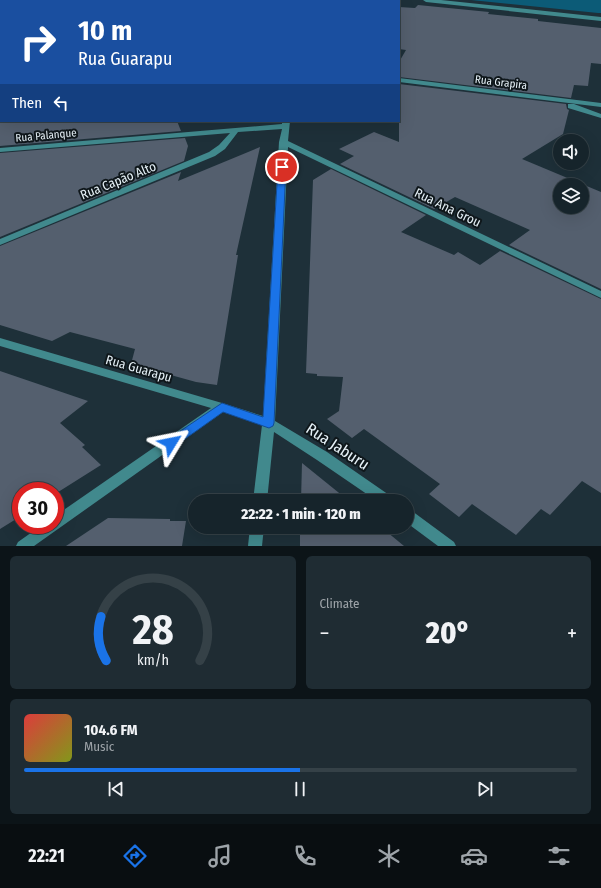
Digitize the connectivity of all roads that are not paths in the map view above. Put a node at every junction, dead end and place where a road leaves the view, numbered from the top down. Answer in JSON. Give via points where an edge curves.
{"nodes":[{"id":1,"x":426,"y":0,"type":"edge"},
{"id":2,"x":601,"y":19,"type":"edge"},
{"id":3,"x":400,"y":80,"type":"edge"},
{"id":4,"x":550,"y":99,"type":"junction"},
{"id":5,"x":601,"y":105,"type":"edge"},
{"id":6,"x":601,"y":116,"type":"edge"},
{"id":7,"x":286,"y":124,"type":"edge"},
{"id":8,"x":237,"y":129,"type":"junction"},
{"id":9,"x":283,"y":142,"type":"junction"},
{"id":10,"x":0,"y":150,"type":"edge"},
{"id":11,"x":0,"y":242,"type":"edge"},
{"id":12,"x":601,"y":295,"type":"edge"},
{"id":13,"x":0,"y":342,"type":"edge"},
{"id":14,"x":222,"y":407,"type":"junction"},
{"id":15,"x":269,"y":423,"type":"junction"},
{"id":16,"x":261,"y":494,"type":"edge"},
{"id":17,"x":377,"y":494,"type":"edge"},
{"id":18,"x":64,"y":517,"type":"edge"},
{"id":19,"x":414,"y":520,"type":"edge"},
{"id":20,"x":40,"y":534,"type":"edge"},
{"id":21,"x":256,"y":534,"type":"edge"},
{"id":22,"x":23,"y":546,"type":"edge"},
{"id":23,"x":255,"y":546,"type":"edge"},
{"id":24,"x":449,"y":546,"type":"edge"}],
"edges":[{"from":1,"to":2,"type":"street"},
{"from":3,"to":4,"type":"street","name":"Rua Grapira"},
{"from":4,"to":5,"type":"street","name":"Rua Grapira"},
{"from":4,"to":6,"type":"street"},
{"from":7,"to":8,"type":"street","name":"Rua Palanque"},
{"from":7,"to":9,"type":"street"},
{"from":8,"to":10,"type":"street","name":"Rua Palanque"},
{"from":8,"to":11,"type":"street","name":"Rua Capão Alto","via":[[222,147],[212,154]]},
{"from":9,"to":12,"type":"street","name":"Rua Ana Grou"},
{"from":9,"to":15,"type":"street"},
{"from":13,"to":14,"type":"street","name":"Rua Guarapu"},
{"from":14,"to":15,"type":"street","name":"Rua Guarapu"},
{"from":14,"to":18,"type":"street"},
{"from":15,"to":16,"type":"street"},
{"from":15,"to":17,"type":"street","name":"Rua Jaburu"},
{"from":19,"to":24,"type":"street"},
{"from":20,"to":22,"type":"street"},
{"from":21,"to":23,"type":"street"}]}
